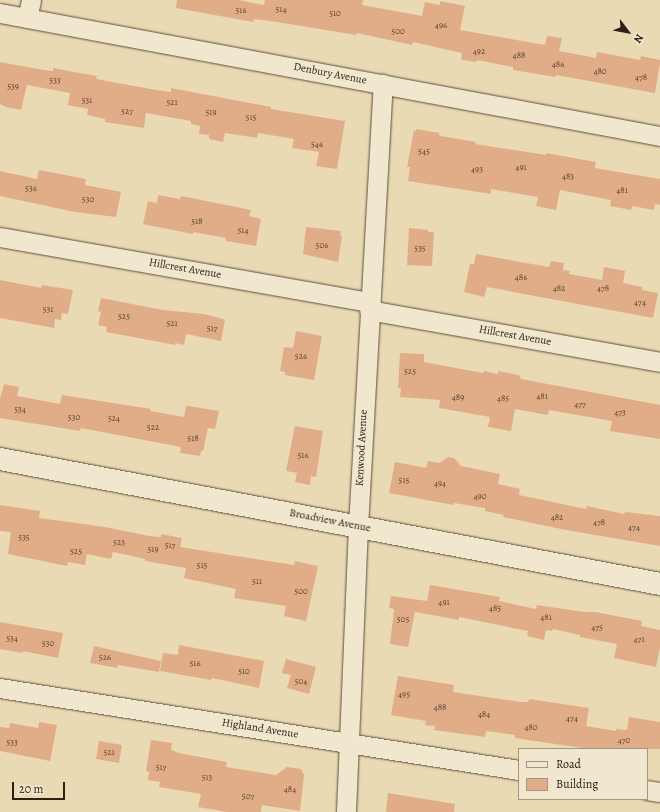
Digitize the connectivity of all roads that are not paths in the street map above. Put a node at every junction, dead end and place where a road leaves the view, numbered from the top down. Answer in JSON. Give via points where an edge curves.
{"nodes":[{"id":1,"x":29,"y":9,"type":"edge"},
{"id":2,"x":0,"y":13,"type":"edge"},
{"id":3,"x":382,"y":84,"type":"junction"},
{"id":4,"x":660,"y":136,"type":"edge"},
{"id":5,"x":0,"y":237,"type":"edge"},
{"id":6,"x":370,"y":306,"type":"junction"},
{"id":7,"x":660,"y":362,"type":"edge"},
{"id":8,"x":0,"y":459,"type":"edge"},
{"id":9,"x":358,"y":527,"type":"junction"},
{"id":10,"x":660,"y":584,"type":"edge"},
{"id":11,"x":0,"y":688,"type":"edge"},
{"id":12,"x":348,"y":743,"type":"junction"},
{"id":13,"x":518,"y":770,"type":"edge"},
{"id":14,"x":648,"y":790,"type":"edge"},
{"id":15,"x":660,"y":792,"type":"edge"},
{"id":16,"x":346,"y":812,"type":"edge"}],
"edges":[{"from":1,"to":2,"type":"street","name":"Denbury Avenue"},
{"from":1,"to":3,"type":"street","name":"Denbury Avenue"},
{"from":3,"to":4,"type":"street","name":"Denbury Avenue"},
{"from":3,"to":6,"type":"street","name":"Kenwood Avenue"},
{"from":5,"to":6,"type":"street","name":"Hillcrest Avenue"},
{"from":6,"to":7,"type":"street","name":"Hillcrest Avenue"},
{"from":6,"to":9,"type":"street","name":"Kenwood Avenue"},
{"from":8,"to":9,"type":"street","name":"Broadview Avenue"},
{"from":9,"to":10,"type":"street","name":"Broadview Avenue"},
{"from":9,"to":12,"type":"street","name":"Kenwood Avenue"},
{"from":11,"to":12,"type":"street","name":"Highland Avenue"},
{"from":12,"to":13,"type":"street","name":"Highland Avenue"},
{"from":12,"to":16,"type":"street","name":"Kenwood Avenue"},
{"from":14,"to":15,"type":"street"}]}
